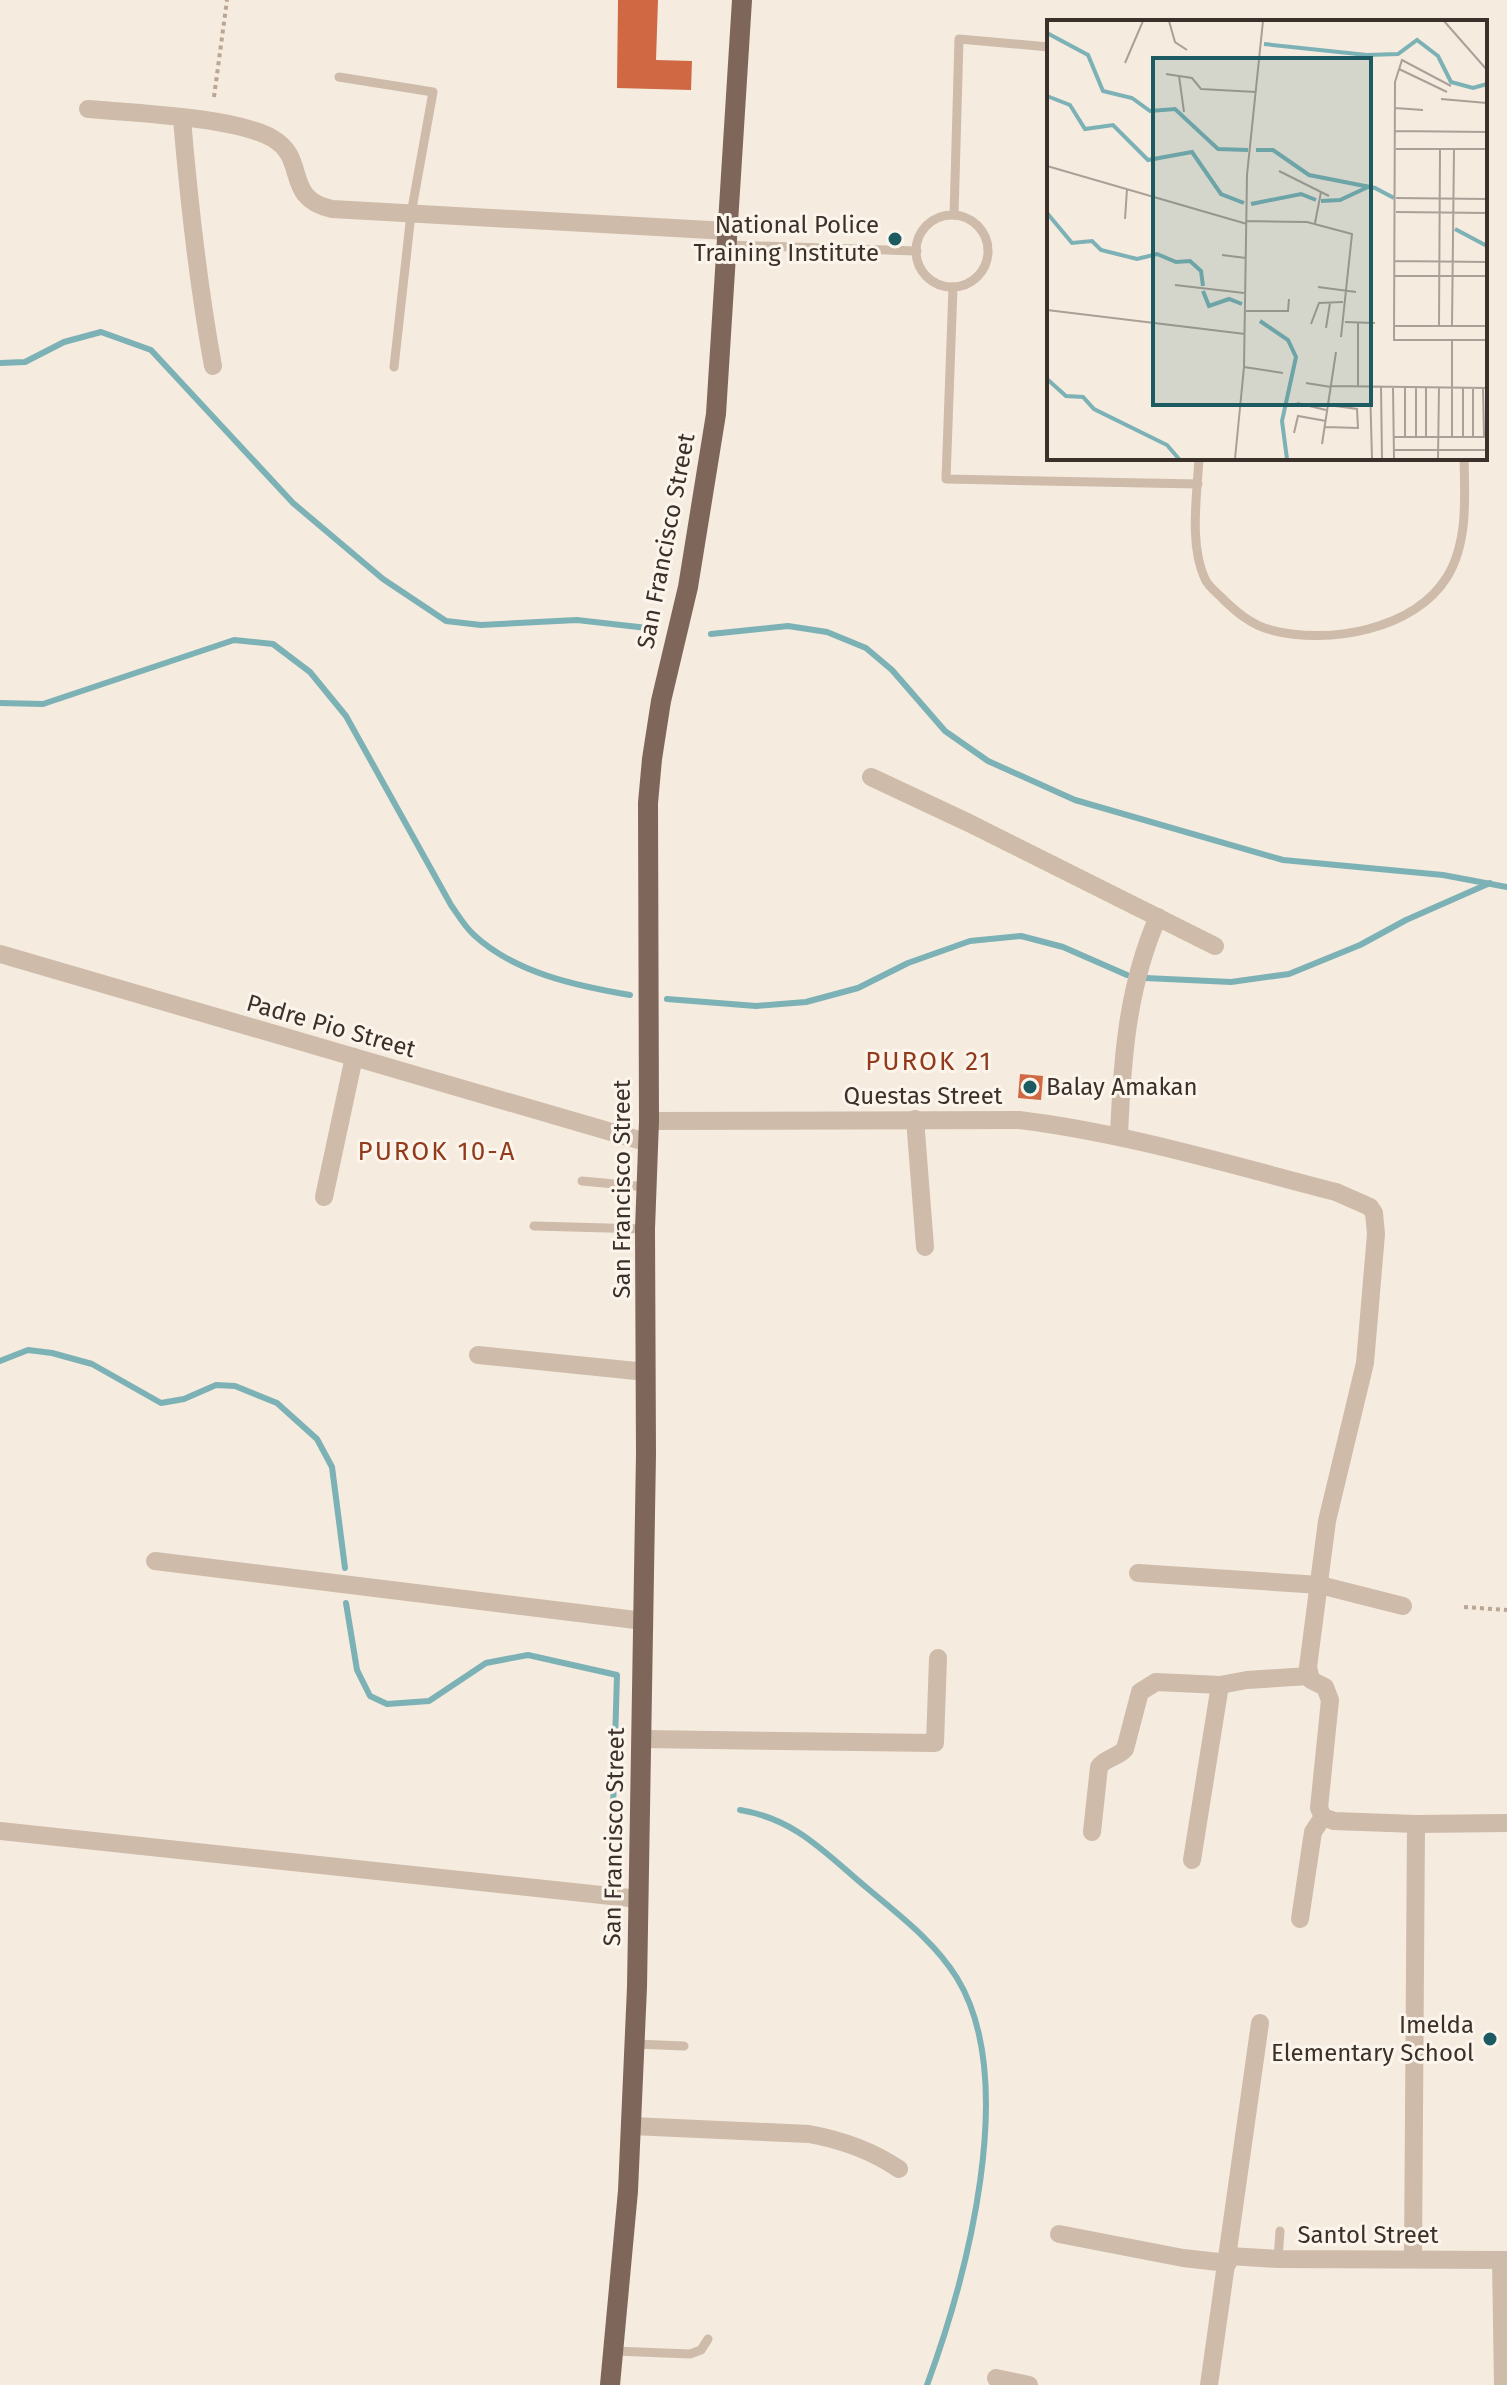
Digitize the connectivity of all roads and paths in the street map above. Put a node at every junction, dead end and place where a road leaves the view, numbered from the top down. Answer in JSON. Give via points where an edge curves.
{"nodes":[{"id":1,"x":227,"y":0,"type":"edge"},
{"id":2,"x":742,"y":0,"type":"edge"},
{"id":3,"x":1047,"y":47,"type":"edge"},
{"id":4,"x":339,"y":77,"type":"dead end"},
{"id":5,"x":214,"y":97,"type":"dead end"},
{"id":6,"x":88,"y":109,"type":"dead end"},
{"id":7,"x":182,"y":119,"type":"junction"},
{"id":8,"x":411,"y":214,"type":"junction"},
{"id":9,"x":954,"y":215,"type":"junction"},
{"id":10,"x":727,"y":238,"type":"junction"},
{"id":11,"x":917,"y":251,"type":"junction"},
{"id":12,"x":953,"y":287,"type":"junction"},
{"id":13,"x":213,"y":366,"type":"dead end"},
{"id":14,"x":394,"y":367,"type":"dead end"},
{"id":15,"x":1199,"y":460,"type":"edge"},
{"id":16,"x":1464,"y":460,"type":"edge"},
{"id":17,"x":1198,"y":484,"type":"junction"},
{"id":18,"x":871,"y":777,"type":"dead end"},
{"id":19,"x":1158,"y":917,"type":"junction"},
{"id":20,"x":1215,"y":946,"type":"dead end"},
{"id":21,"x":0,"y":954,"type":"edge"},
{"id":22,"x":354,"y":1057,"type":"junction"},
{"id":23,"x":915,"y":1119,"type":"junction"},
{"id":24,"x":649,"y":1121,"type":"junction"},
{"id":25,"x":1119,"y":1136,"type":"junction"},
{"id":26,"x":649,"y":1143,"type":"junction"},
{"id":27,"x":582,"y":1181,"type":"dead end"},
{"id":28,"x":647,"y":1187,"type":"junction"},
{"id":29,"x":324,"y":1197,"type":"dead end"},
{"id":30,"x":534,"y":1226,"type":"dead end"},
{"id":31,"x":645,"y":1229,"type":"junction"},
{"id":32,"x":925,"y":1247,"type":"dead end"},
{"id":33,"x":478,"y":1355,"type":"dead end"},
{"id":34,"x":646,"y":1372,"type":"junction"},
{"id":35,"x":155,"y":1561,"type":"dead end"},
{"id":36,"x":1138,"y":1573,"type":"dead end"},
{"id":37,"x":1320,"y":1585,"type":"junction"},
{"id":38,"x":1403,"y":1606,"type":"dead end"},
{"id":39,"x":1464,"y":1607,"type":"dead end"},
{"id":40,"x":1507,"y":1610,"type":"edge"},
{"id":41,"x":644,"y":1621,"type":"junction"},
{"id":42,"x":938,"y":1658,"type":"dead end"},
{"id":43,"x":1309,"y":1676,"type":"junction"},
{"id":44,"x":1220,"y":1685,"type":"junction"},
{"id":45,"x":642,"y":1739,"type":"junction"},
{"id":46,"x":1323,"y":1817,"type":"junction"},
{"id":47,"x":1507,"y":1823,"type":"edge"},
{"id":48,"x":1416,"y":1824,"type":"junction"},
{"id":49,"x":0,"y":1831,"type":"edge"},
{"id":50,"x":1092,"y":1832,"type":"dead end"},
{"id":51,"x":1192,"y":1860,"type":"dead end"},
{"id":52,"x":639,"y":1899,"type":"junction"},
{"id":53,"x":1300,"y":1919,"type":"dead end"},
{"id":54,"x":1260,"y":2023,"type":"dead end"},
{"id":55,"x":635,"y":2044,"type":"junction"},
{"id":56,"x":684,"y":2046,"type":"dead end"},
{"id":57,"x":632,"y":2126,"type":"junction"},
{"id":58,"x":899,"y":2169,"type":"dead end"},
{"id":59,"x":1280,"y":2231,"type":"dead end"},
{"id":60,"x":1059,"y":2234,"type":"dead end"},
{"id":61,"x":1278,"y":2259,"type":"junction"},
{"id":62,"x":1413,"y":2259,"type":"junction"},
{"id":63,"x":1229,"y":2260,"type":"junction"},
{"id":64,"x":1504,"y":2260,"type":"edge"},
{"id":65,"x":708,"y":2339,"type":"dead end"},
{"id":66,"x":614,"y":2351,"type":"junction"},
{"id":67,"x":996,"y":2378,"type":"dead end"},
{"id":68,"x":610,"y":2385,"type":"edge"},
{"id":69,"x":1029,"y":2385,"type":"edge"},
{"id":70,"x":1209,"y":2385,"type":"edge"},
{"id":71,"x":1503,"y":2385,"type":"edge"}],
"edges":[{"from":1,"to":5,"type":"path"},
{"from":2,"to":10,"type":"main road","name":"San Francisco Street"},
{"from":3,"to":9,"type":"lane","via":[[959,39]]},
{"from":4,"to":8,"type":"lane","via":[[433,92]]},
{"from":6,"to":7,"type":"street"},
{"from":7,"to":8,"type":"street","via":[[271,137],[292,161],[304,196],[316,205]]},
{"from":7,"to":13,"type":"street","via":[[196,265]]},
{"from":8,"to":10,"type":"street"},
{"from":8,"to":14,"type":"lane"},
{"from":9,"to":11,"type":"lane","via":[[928,225]]},
{"from":9,"to":12,"type":"lane","via":[[976,224],[984,234],[988,257],[976,278]]},
{"from":10,"to":11,"type":"lane"},
{"from":10,"to":24,"type":"main road","name":"San Francisco Street","via":[[719,383],[708,467],[652,759]]},
{"from":11,"to":12,"type":"lane","via":[[924,273]]},
{"from":12,"to":17,"type":"lane","via":[[946,479]]},
{"from":15,"to":17,"type":"lane"},
{"from":16,"to":17,"type":"lane","via":[[1461,547],[1447,577],[1425,604],[1360,632],[1271,630],[1237,614],[1205,581],[1197,545]]},
{"from":18,"to":19,"type":"street"},
{"from":19,"to":20,"type":"street"},
{"from":19,"to":25,"type":"street","via":[[1146,944],[1125,1033]]},
{"from":21,"to":22,"type":"street","name":"Padre Pio Street"},
{"from":22,"to":26,"type":"street","name":"Padre Pio Street"},
{"from":22,"to":29,"type":"street"},
{"from":23,"to":24,"type":"street","name":"Questas Street"},
{"from":23,"to":25,"type":"street","name":"Questas Street","via":[[1019,1120]]},
{"from":23,"to":32,"type":"street"},
{"from":24,"to":26,"type":"main road","name":"San Francisco Street"},
{"from":25,"to":37,"type":"street","name":"Questas Street","via":[[1336,1192],[1363,1202],[1374,1213],[1365,1363],[1327,1521]]},
{"from":26,"to":28,"type":"main road","name":"San Francisco Street"},
{"from":27,"to":28,"type":"lane"},
{"from":28,"to":31,"type":"main road","name":"San Francisco Street"},
{"from":30,"to":31,"type":"lane"},
{"from":31,"to":34,"type":"main road","name":"San Francisco Street"},
{"from":33,"to":34,"type":"street"},
{"from":34,"to":41,"type":"main road","name":"San Francisco Street"},
{"from":35,"to":41,"type":"street"},
{"from":36,"to":37,"type":"street"},
{"from":37,"to":38,"type":"street"},
{"from":37,"to":43,"type":"street"},
{"from":39,"to":40,"type":"path"},
{"from":41,"to":45,"type":"main road","name":"San Francisco Street"},
{"from":42,"to":45,"type":"street","via":[[935,1743]]},
{"from":43,"to":44,"type":"street"},
{"from":43,"to":46,"type":"street","via":[[1325,1687],[1330,1700],[1318,1795]]},
{"from":44,"to":50,"type":"street","via":[[1156,1682],[1140,1692],[1125,1749],[1099,1767]]},
{"from":44,"to":51,"type":"street"},
{"from":45,"to":52,"type":"main road","name":"San Francisco Street"},
{"from":46,"to":48,"type":"street"},
{"from":46,"to":53,"type":"street","via":[[1313,1832]]},
{"from":47,"to":48,"type":"street"},
{"from":48,"to":62,"type":"street"},
{"from":49,"to":52,"type":"street"},
{"from":52,"to":55,"type":"main road","name":"San Francisco Street"},
{"from":54,"to":63,"type":"street"},
{"from":55,"to":56,"type":"lane"},
{"from":55,"to":57,"type":"main road","name":"San Francisco Street"},
{"from":57,"to":58,"type":"street","via":[[809,2134],[871,2151]]},
{"from":57,"to":66,"type":"main road","name":"San Francisco Street"},
{"from":59,"to":61,"type":"lane"},
{"from":60,"to":63,"type":"street","name":"Santol Street","via":[[1183,2258]]},
{"from":61,"to":62,"type":"street","name":"Santol Street"},
{"from":61,"to":63,"type":"street","name":"Santol Street"},
{"from":62,"to":64,"type":"street","name":"Santol Street"},
{"from":63,"to":70,"type":"street"},
{"from":64,"to":71,"type":"street"},
{"from":65,"to":66,"type":"lane","via":[[690,2354]]},
{"from":66,"to":68,"type":"main road","name":"San Francisco Street"},
{"from":67,"to":69,"type":"street"}]}
